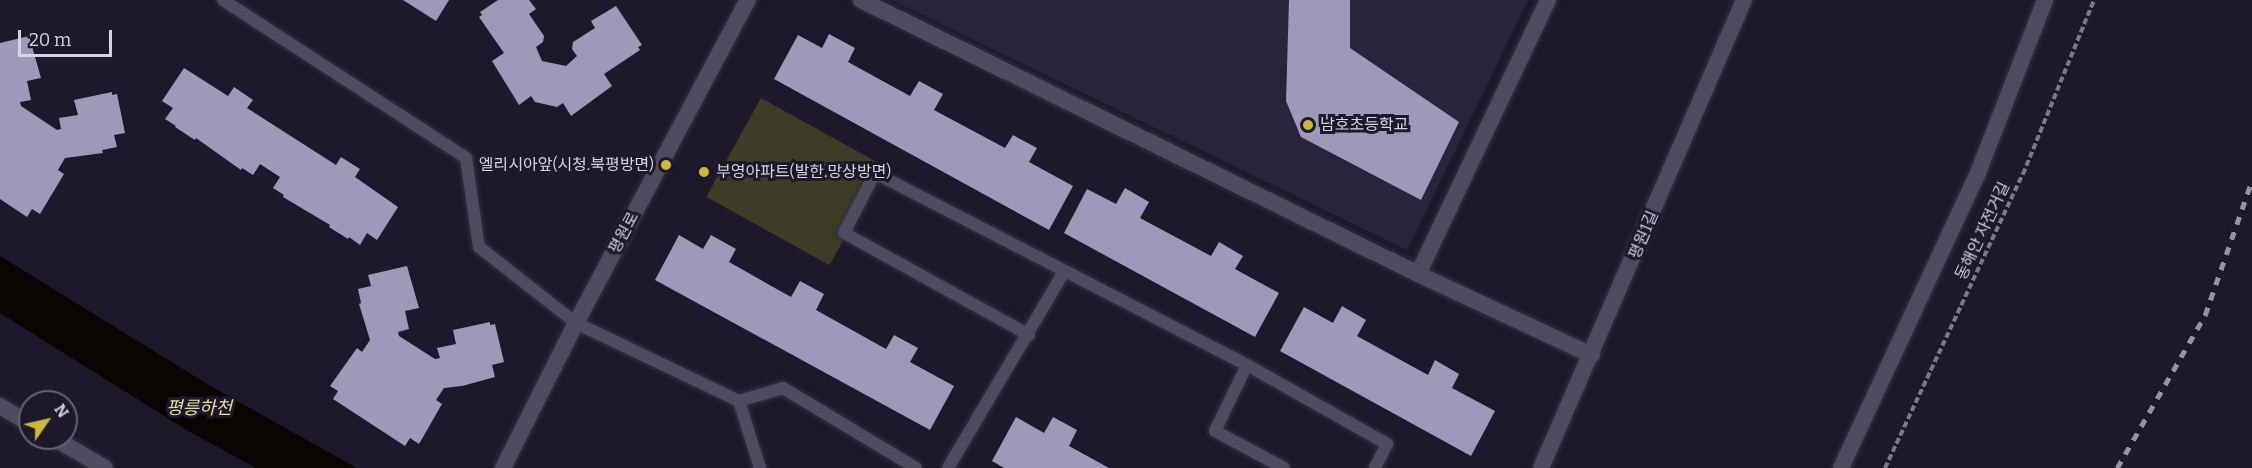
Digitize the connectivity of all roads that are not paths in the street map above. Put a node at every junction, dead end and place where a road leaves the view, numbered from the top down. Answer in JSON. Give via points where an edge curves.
{"nodes":[{"id":1,"x":222,"y":0,"type":"edge"},
{"id":2,"x":748,"y":0,"type":"edge"},
{"id":3,"x":861,"y":0,"type":"edge"},
{"id":4,"x":1548,"y":0,"type":"edge"},
{"id":5,"x":1744,"y":0,"type":"edge"},
{"id":6,"x":2045,"y":0,"type":"edge"},
{"id":7,"x":1064,"y":272,"type":"junction"},
{"id":8,"x":1418,"y":274,"type":"junction"},
{"id":9,"x":576,"y":323,"type":"junction"},
{"id":10,"x":1029,"y":335,"type":"junction"},
{"id":11,"x":1592,"y":355,"type":"junction"},
{"id":12,"x":1247,"y":365,"type":"junction"},
{"id":13,"x":739,"y":401,"type":"junction"},
{"id":14,"x":0,"y":406,"type":"edge"},
{"id":15,"x":18,"y":417,"type":"edge"},
{"id":16,"x":74,"y":450,"type":"edge"},
{"id":17,"x":105,"y":468,"type":"edge"},
{"id":18,"x":503,"y":468,"type":"edge"},
{"id":19,"x":760,"y":468,"type":"edge"},
{"id":20,"x":916,"y":468,"type":"edge"},
{"id":21,"x":948,"y":468,"type":"edge"},
{"id":22,"x":1284,"y":468,"type":"edge"},
{"id":23,"x":1375,"y":468,"type":"edge"},
{"id":24,"x":1541,"y":468,"type":"edge"},
{"id":25,"x":1841,"y":468,"type":"edge"}],
"edges":[{"from":1,"to":9,"type":"lane","via":[[466,158],[479,247]]},
{"from":2,"to":9,"type":"street","name":"평원로"},
{"from":3,"to":8,"type":"street"},
{"from":4,"to":8,"type":"street"},
{"from":5,"to":11,"type":"street","name":"평원1길"},
{"from":6,"to":25,"type":"street","via":[[1978,173]]},
{"from":7,"to":10,"type":"lane"},
{"from":7,"to":10,"type":"lane","via":[[875,173],[844,233]]},
{"from":7,"to":12,"type":"lane"},
{"from":8,"to":11,"type":"street"},
{"from":9,"to":13,"type":"lane"},
{"from":9,"to":18,"type":"street","name":"평원로"},
{"from":10,"to":21,"type":"lane"},
{"from":11,"to":24,"type":"street","name":"평원1길"},
{"from":12,"to":22,"type":"lane","via":[[1215,431]]},
{"from":12,"to":23,"type":"lane","via":[[1387,444]]},
{"from":13,"to":19,"type":"lane"},
{"from":13,"to":20,"type":"lane","via":[[783,388]]},
{"from":14,"to":15,"type":"street"},
{"from":16,"to":17,"type":"street"}]}
